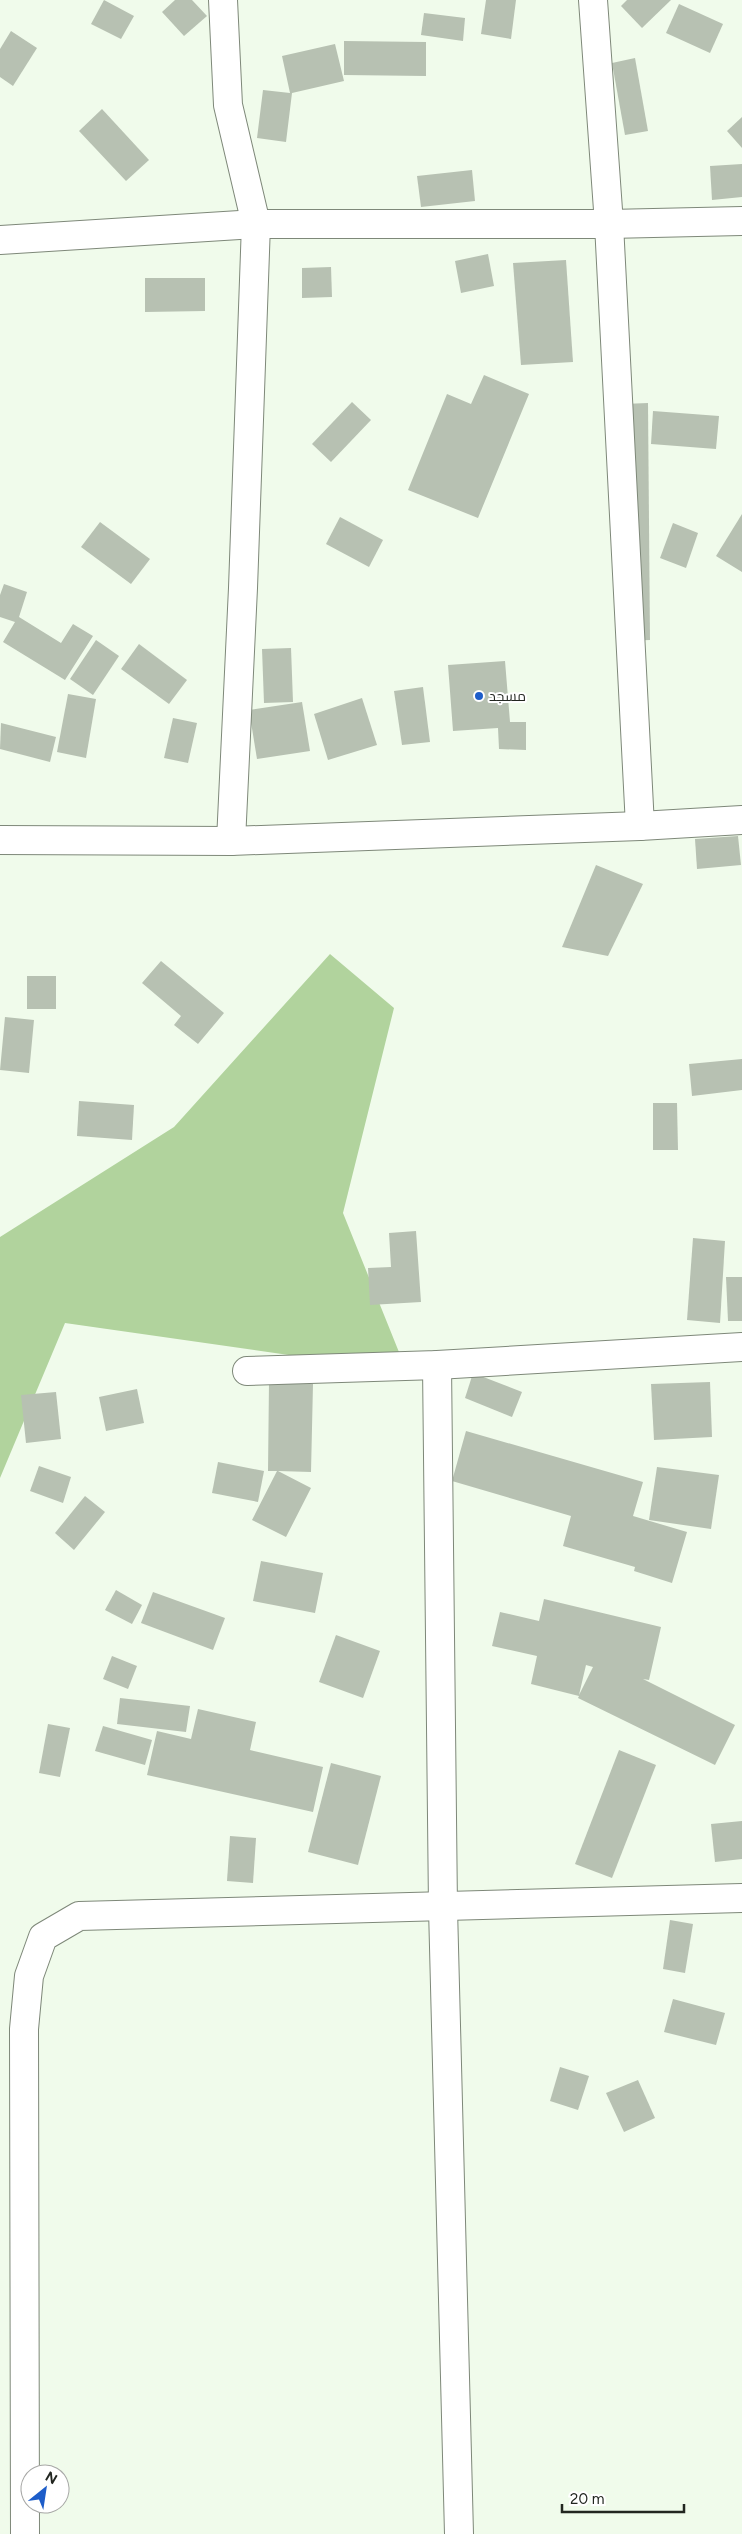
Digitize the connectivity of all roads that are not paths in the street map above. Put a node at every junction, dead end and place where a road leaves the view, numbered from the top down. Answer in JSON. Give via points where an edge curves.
{"nodes":[{"id":1,"x":223,"y":0,"type":"edge"},
{"id":2,"x":593,"y":0,"type":"edge"},
{"id":3,"x":742,"y":221,"type":"edge"},
{"id":4,"x":256,"y":224,"type":"junction"},
{"id":5,"x":609,"y":224,"type":"junction"},
{"id":6,"x":0,"y":240,"type":"edge"},
{"id":7,"x":742,"y":820,"type":"edge"},
{"id":8,"x":640,"y":826,"type":"junction"},
{"id":9,"x":0,"y":840,"type":"edge"},
{"id":10,"x":231,"y":841,"type":"junction"},
{"id":11,"x":742,"y":1347,"type":"edge"},
{"id":12,"x":437,"y":1365,"type":"junction"},
{"id":13,"x":247,"y":1371,"type":"dead end"},
{"id":14,"x":742,"y":1898,"type":"edge"},
{"id":15,"x":443,"y":1908,"type":"junction"},
{"id":16,"x":25,"y":2534,"type":"edge"},
{"id":17,"x":458,"y":2534,"type":"edge"}],
"edges":[{"from":1,"to":4,"type":"street","via":[[228,105]]},
{"from":2,"to":5,"type":"street"},
{"from":3,"to":5,"type":"street"},
{"from":4,"to":5,"type":"street"},
{"from":4,"to":6,"type":"street"},
{"from":4,"to":10,"type":"street"},
{"from":5,"to":8,"type":"street"},
{"from":7,"to":8,"type":"street"},
{"from":8,"to":10,"type":"street"},
{"from":9,"to":10,"type":"street"},
{"from":11,"to":12,"type":"street"},
{"from":12,"to":13,"type":"street"},
{"from":12,"to":15,"type":"street"},
{"from":14,"to":15,"type":"street"},
{"from":15,"to":16,"type":"street","via":[[79,1916],[43,1937],[29,1976],[24,2029]]},
{"from":15,"to":17,"type":"street"}]}
